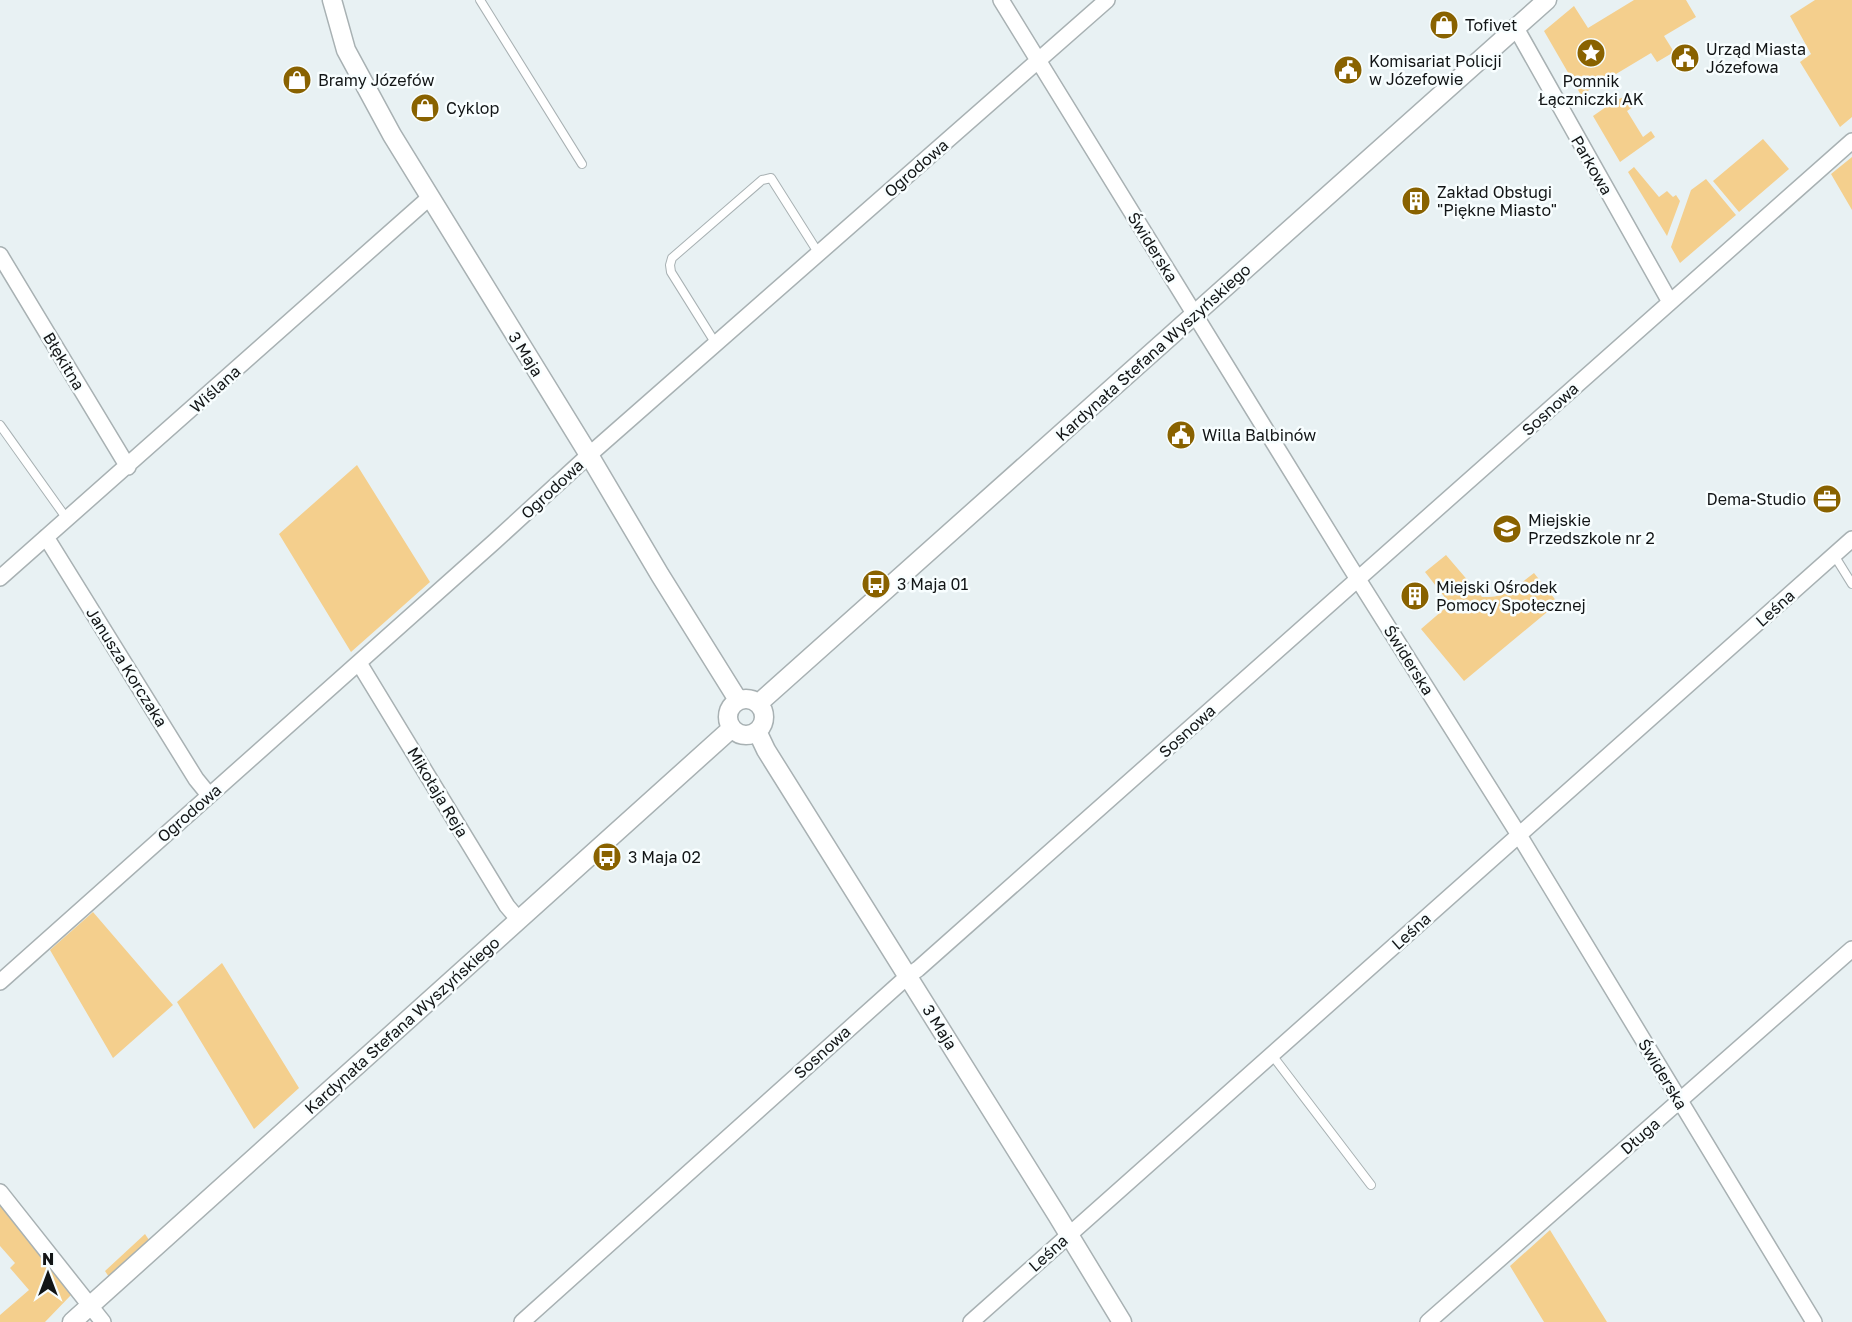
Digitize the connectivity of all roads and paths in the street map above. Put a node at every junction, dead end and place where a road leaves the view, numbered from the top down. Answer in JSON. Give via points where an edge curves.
{"nodes":[{"id":1,"x":332,"y":0,"type":"edge"},
{"id":2,"x":480,"y":0,"type":"edge"},
{"id":3,"x":1001,"y":0,"type":"edge"},
{"id":4,"x":1107,"y":0,"type":"edge"},
{"id":5,"x":1547,"y":0,"type":"edge"},
{"id":6,"x":1516,"y":28,"type":"junction"},
{"id":7,"x":1038,"y":60,"type":"junction"},
{"id":8,"x":1852,"y":141,"type":"edge"},
{"id":9,"x":582,"y":164,"type":"dead end"},
{"id":10,"x":429,"y":198,"type":"junction"},
{"id":11,"x":819,"y":254,"type":"junction"},
{"id":12,"x":0,"y":255,"type":"edge"},
{"id":13,"x":1670,"y":302,"type":"junction"},
{"id":14,"x":1195,"y":315,"type":"junction"},
{"id":15,"x":716,"y":344,"type":"junction"},
{"id":16,"x":0,"y":425,"type":"edge"},
{"id":17,"x":589,"y":455,"type":"junction"},
{"id":18,"x":128,"y":467,"type":"junction"},
{"id":19,"x":67,"y":519,"type":"junction"},
{"id":20,"x":46,"y":537,"type":"junction"},
{"id":21,"x":1852,"y":539,"type":"edge"},
{"id":22,"x":1834,"y":555,"type":"junction"},
{"id":23,"x":0,"y":578,"type":"edge"},
{"id":24,"x":1358,"y":579,"type":"junction"},
{"id":25,"x":1852,"y":584,"type":"edge"},
{"id":26,"x":359,"y":663,"type":"junction"},
{"id":27,"x":738,"y":700,"type":"junction"},
{"id":28,"x":759,"y":704,"type":"junction"},
{"id":29,"x":732,"y":728,"type":"junction"},
{"id":30,"x":757,"y":731,"type":"junction"},
{"id":31,"x":209,"y":795,"type":"junction"},
{"id":32,"x":1519,"y":835,"type":"junction"},
{"id":33,"x":519,"y":920,"type":"junction"},
{"id":34,"x":1852,"y":949,"type":"edge"},
{"id":35,"x":908,"y":976,"type":"junction"},
{"id":36,"x":0,"y":982,"type":"edge"},
{"id":37,"x":1272,"y":1055,"type":"junction"},
{"id":38,"x":1680,"y":1101,"type":"junction"},
{"id":39,"x":1371,"y":1185,"type":"dead end"},
{"id":40,"x":0,"y":1192,"type":"edge"},
{"id":41,"x":1069,"y":1235,"type":"junction"},
{"id":42,"x":90,"y":1306,"type":"junction"},
{"id":43,"x":72,"y":1322,"type":"edge"},
{"id":44,"x":103,"y":1322,"type":"edge"},
{"id":45,"x":522,"y":1322,"type":"edge"},
{"id":46,"x":971,"y":1322,"type":"edge"},
{"id":47,"x":1122,"y":1322,"type":"edge"},
{"id":48,"x":1428,"y":1322,"type":"edge"},
{"id":49,"x":1814,"y":1322,"type":"edge"}],
"edges":[{"from":1,"to":10,"type":"street","name":"3 Maja","via":[[350,58]]},
{"from":2,"to":9,"type":"lane"},
{"from":3,"to":7,"type":"street","name":"Świderska"},
{"from":4,"to":7,"type":"street","name":"Ogrodowa"},
{"from":5,"to":6,"type":"street","name":"Kardynała Stefana Wyszyńskiego"},
{"from":6,"to":13,"type":"street","name":"Parkowa"},
{"from":6,"to":14,"type":"street","name":"Kardynała Stefana Wyszyńskiego"},
{"from":7,"to":11,"type":"street","name":"Ogrodowa"},
{"from":7,"to":14,"type":"street","name":"Świderska"},
{"from":8,"to":13,"type":"street","name":"Sosnowa"},
{"from":10,"to":17,"type":"street","name":"3 Maja"},
{"from":10,"to":18,"type":"street","name":"Wiślana"},
{"from":11,"to":15,"type":"street","name":"Ogrodowa"},
{"from":11,"to":15,"type":"lane","via":[[771,178],[762,180],[672,258],[671,272]]},
{"from":12,"to":18,"type":"street","name":"Błękitna"},
{"from":13,"to":24,"type":"street","name":"Sosnowa"},
{"from":14,"to":24,"type":"street","name":"Świderska"},
{"from":14,"to":28,"type":"street","name":"Kardynała Stefana Wyszyńskiego"},
{"from":15,"to":17,"type":"street","name":"Ogrodowa"},
{"from":16,"to":19,"type":"lane"},
{"from":17,"to":26,"type":"street","name":"Ogrodowa"},
{"from":17,"to":27,"type":"street","name":"3 Maja"},
{"from":18,"to":19,"type":"street","name":"Wiślana"},
{"from":19,"to":20,"type":"street","name":"Wiślana"},
{"from":20,"to":23,"type":"street","name":"Wiślana"},
{"from":20,"to":31,"type":"street","name":"Janusza Korczaka"},
{"from":21,"to":22,"type":"street","name":"Leśna"},
{"from":22,"to":25,"type":"lane"},
{"from":22,"to":32,"type":"street","name":"Leśna"},
{"from":24,"to":32,"type":"street","name":"Świderska"},
{"from":24,"to":35,"type":"street","name":"Sosnowa"},
{"from":26,"to":31,"type":"street","name":"Ogrodowa"},
{"from":26,"to":33,"type":"street","name":"Mikołaja Reja"},
{"from":27,"to":28,"type":"street","via":[[751,699]]},
{"from":27,"to":29,"type":"street","via":[[728,712]]},
{"from":28,"to":30,"type":"street","via":[[765,716]]},
{"from":29,"to":30,"type":"street","via":[[741,735]]},
{"from":29,"to":33,"type":"street","name":"Kardynała Stefana Wyszyńskiego"},
{"from":30,"to":35,"type":"street","name":"3 Maja"},
{"from":31,"to":36,"type":"street","name":"Ogrodowa"},
{"from":32,"to":37,"type":"street","name":"Leśna"},
{"from":32,"to":38,"type":"street","name":"Świderska"},
{"from":33,"to":42,"type":"street","name":"Kardynała Stefana Wyszyńskiego"},
{"from":34,"to":38,"type":"street","name":"Długa"},
{"from":35,"to":41,"type":"street","name":"3 Maja"},
{"from":35,"to":45,"type":"street","name":"Sosnowa"},
{"from":37,"to":39,"type":"lane"},
{"from":37,"to":41,"type":"street","name":"Leśna"},
{"from":38,"to":48,"type":"street","name":"Długa"},
{"from":38,"to":49,"type":"street","name":"Świderska"},
{"from":40,"to":42,"type":"street"},
{"from":41,"to":46,"type":"street","name":"Leśna"},
{"from":41,"to":47,"type":"street","name":"3 Maja"},
{"from":42,"to":43,"type":"street","name":"Kardynała Stefana Wyszyńskiego"},
{"from":42,"to":44,"type":"street"}]}
